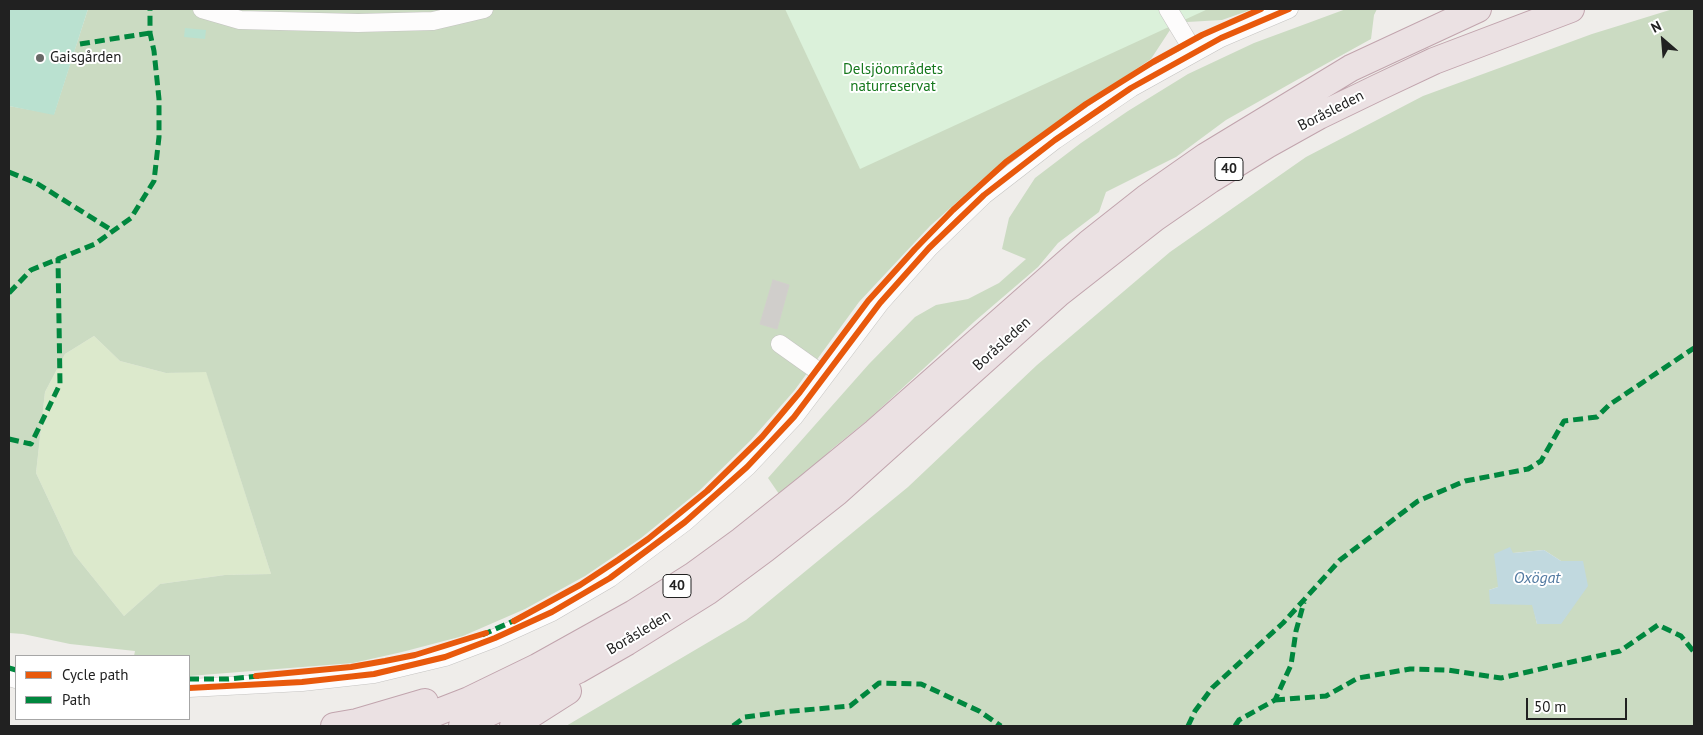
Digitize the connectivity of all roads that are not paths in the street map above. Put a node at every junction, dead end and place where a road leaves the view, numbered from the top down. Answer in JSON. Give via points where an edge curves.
{"nodes":[{"id":1,"x":482,"y":9,"type":"edge"},
{"id":2,"x":1168,"y":9,"type":"edge"},
{"id":3,"x":1289,"y":9,"type":"edge"},
{"id":4,"x":1478,"y":9,"type":"edge"},
{"id":5,"x":1571,"y":9,"type":"edge"},
{"id":6,"x":209,"y":10,"type":"edge"},
{"id":7,"x":1194,"y":52,"type":"junction"},
{"id":8,"x":780,"y":344,"type":"dead end"},
{"id":9,"x":824,"y":376,"type":"junction"},
{"id":10,"x":706,"y":592,"type":"junction"},
{"id":11,"x":537,"y":667,"type":"junction"},
{"id":12,"x":190,"y":688,"type":"edge"},
{"id":13,"x":334,"y":726,"type":"edge"},
{"id":14,"x":402,"y":726,"type":"edge"},
{"id":15,"x":462,"y":726,"type":"edge"},
{"id":16,"x":513,"y":726,"type":"edge"}],
"edges":[{"from":1,"to":6,"type":"street","via":[[433,21],[358,23],[240,20]]},
{"from":2,"to":7,"type":"street"},
{"from":3,"to":7,"type":"street"},
{"from":4,"to":11,"type":"highway","name":"Boråsleden","number":"40","via":[[1351,68],[1206,156],[1089,243],[875,432],[742,540],[634,614]]},
{"from":5,"to":10,"type":"highway","name":"Boråsleden","number":"40","via":[[1434,61],[1319,116],[1267,145],[1155,218],[1058,294],[836,492]]},
{"from":7,"to":9,"type":"street","via":[[1131,88],[1055,140],[984,195],[928,248]]},
{"from":8,"to":9,"type":"street"},
{"from":9,"to":12,"type":"street","via":[[794,417],[747,467],[686,522],[610,578],[552,612],[445,657],[374,674],[302,682]]},
{"from":10,"to":15,"type":"highway","name":"Boråsleden","number":"40","via":[[578,670]]},
{"from":10,"to":16,"type":"highway","via":[[628,654]]},
{"from":11,"to":13,"type":"highway","via":[[416,705]]},
{"from":11,"to":14,"type":"highway","name":"Boråsleden","number":"40","via":[[469,700]]}]}
